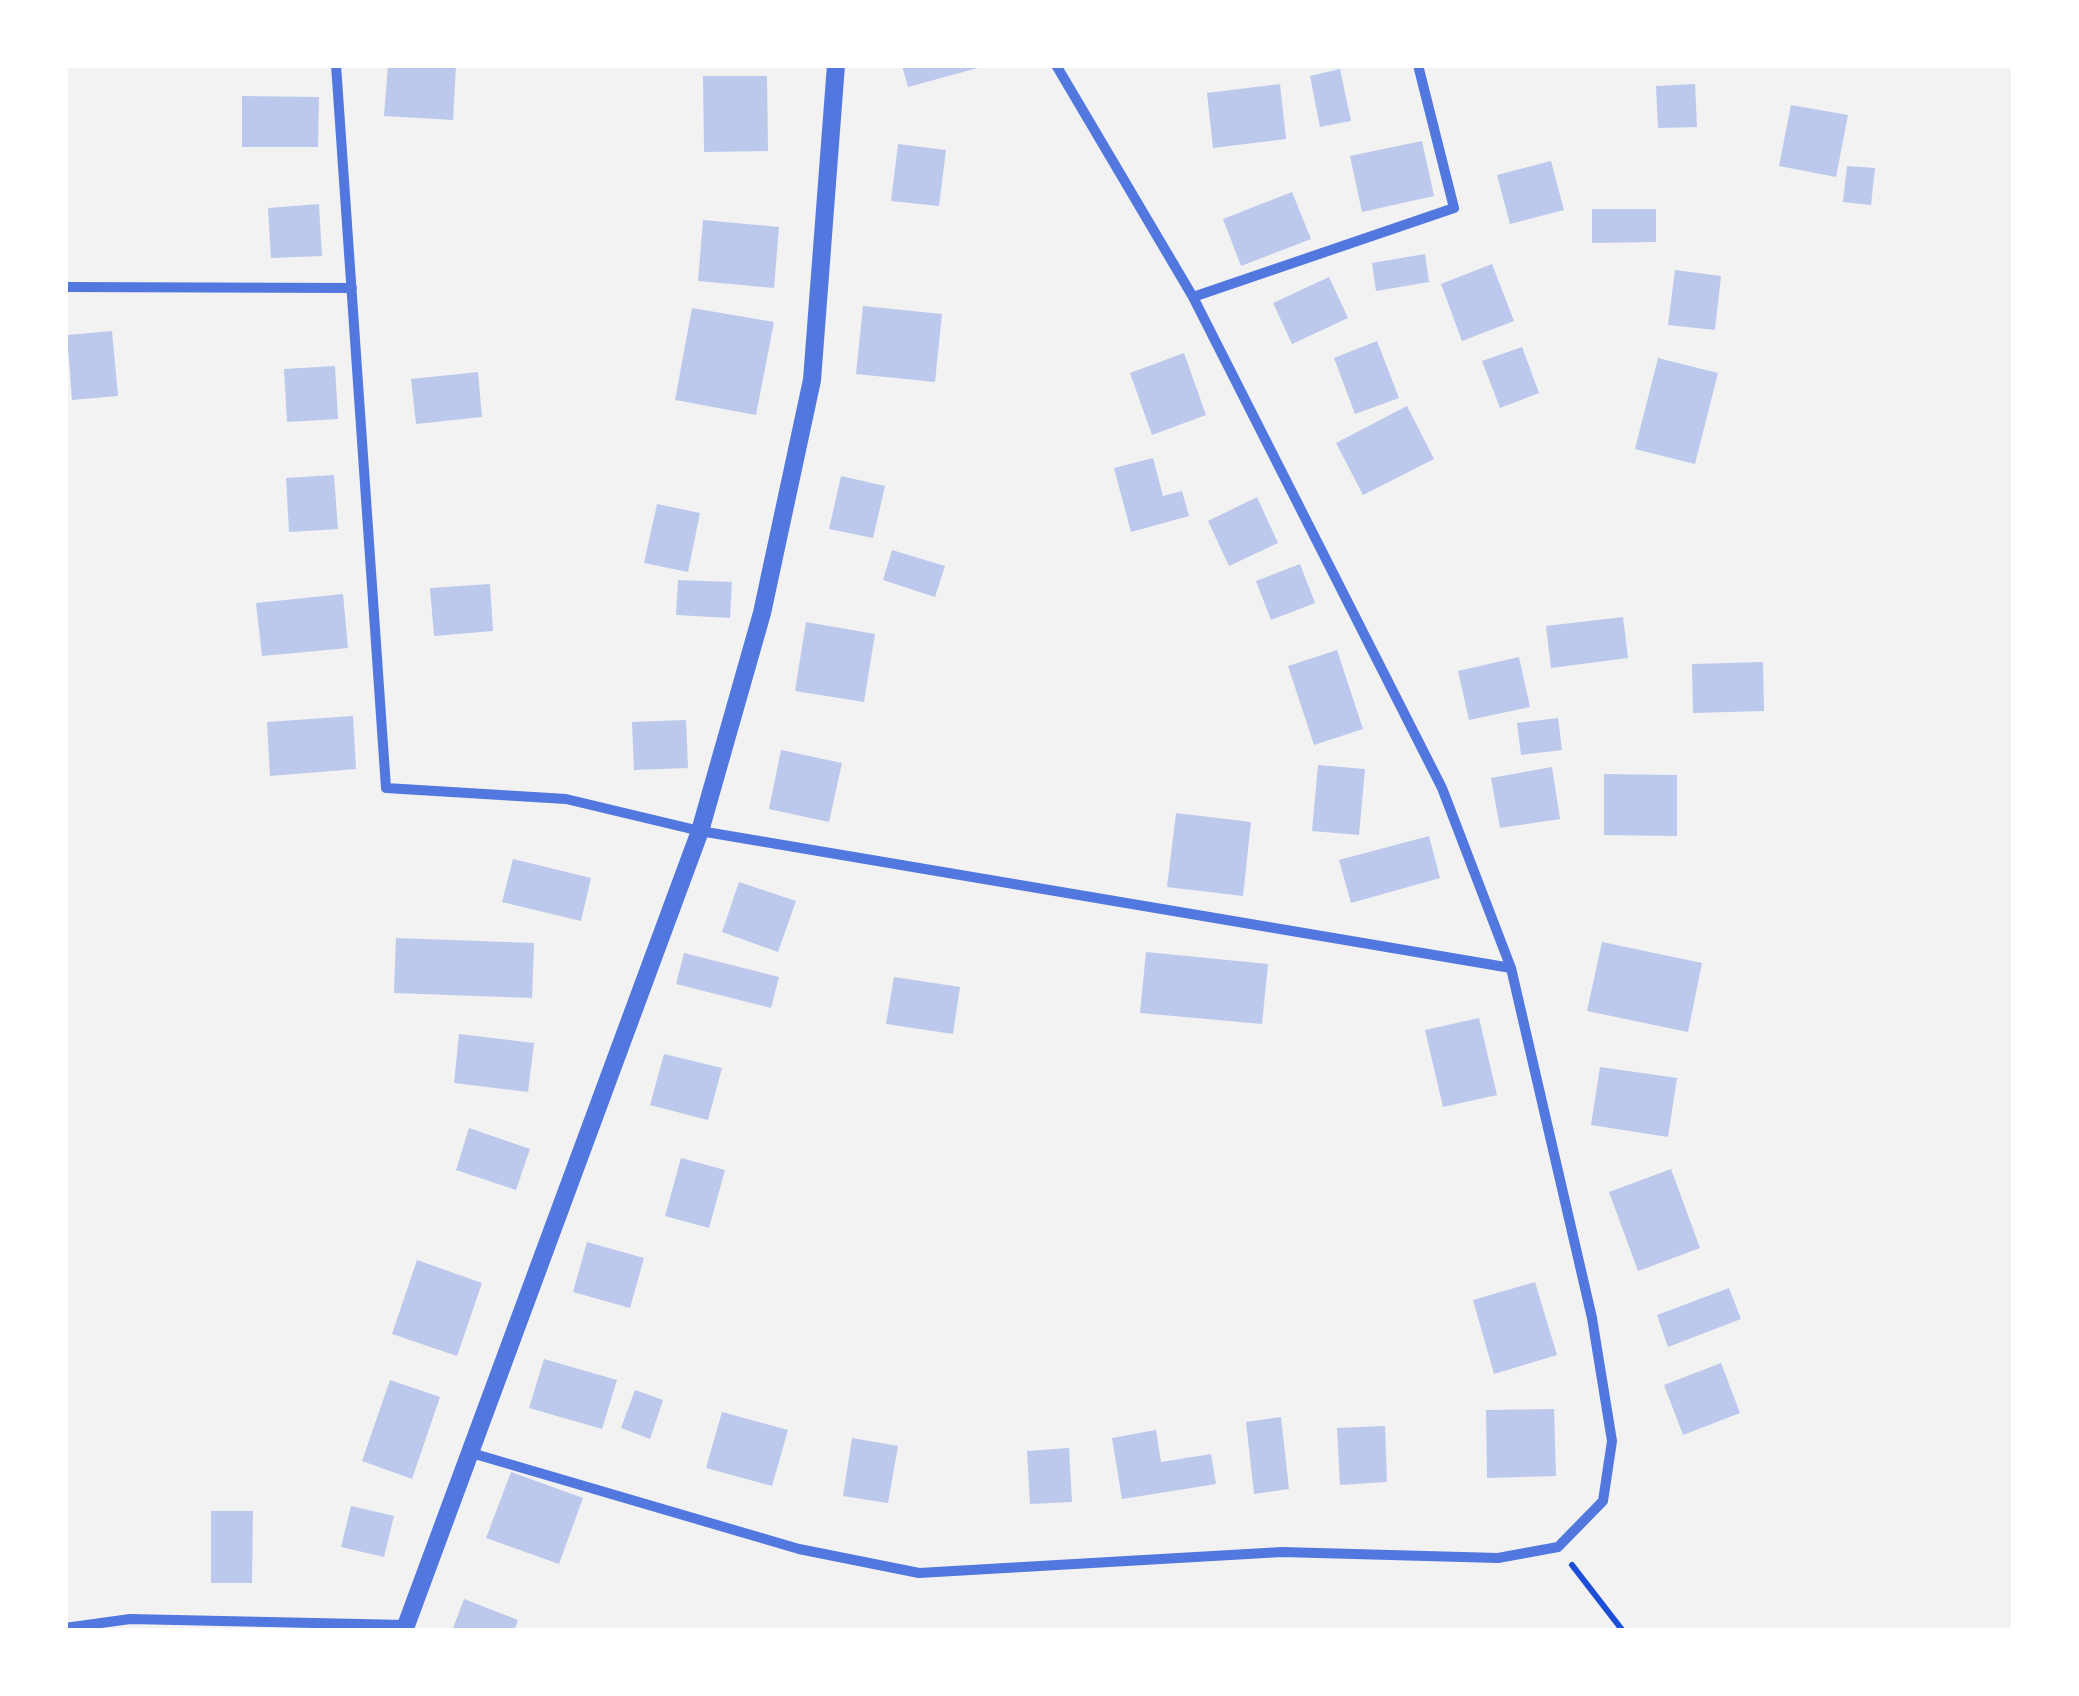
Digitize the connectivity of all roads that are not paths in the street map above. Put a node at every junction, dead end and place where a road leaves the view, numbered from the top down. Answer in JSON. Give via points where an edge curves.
{"nodes":[{"id":1,"x":336,"y":65,"type":"edge"},
{"id":2,"x":836,"y":65,"type":"edge"},
{"id":3,"x":1056,"y":65,"type":"edge"},
{"id":4,"x":1418,"y":65,"type":"edge"},
{"id":5,"x":65,"y":287,"type":"edge"},
{"id":6,"x":352,"y":288,"type":"junction"},
{"id":7,"x":1193,"y":298,"type":"junction"},
{"id":8,"x":700,"y":831,"type":"junction"},
{"id":9,"x":1511,"y":968,"type":"junction"},
{"id":10,"x":467,"y":1452,"type":"junction"},
{"id":11,"x":65,"y":1628,"type":"edge"},
{"id":12,"x":405,"y":1628,"type":"edge"}],
"edges":[{"from":1,"to":6,"type":"street"},
{"from":2,"to":8,"type":"street","via":[[812,380],[762,613]]},
{"from":3,"to":7,"type":"street"},
{"from":4,"to":7,"type":"street","via":[[1454,208]]},
{"from":5,"to":6,"type":"street"},
{"from":6,"to":8,"type":"street","via":[[386,788],[566,799]]},
{"from":7,"to":9,"type":"street","via":[[1442,788]]},
{"from":8,"to":9,"type":"street"},
{"from":8,"to":10,"type":"street"},
{"from":9,"to":10,"type":"street","via":[[1592,1318],[1612,1441],[1602,1501],[1558,1548],[1498,1558],[1282,1552],[919,1572],[799,1549]]},
{"from":10,"to":12,"type":"street"},
{"from":11,"to":12,"type":"street","via":[[130,1619]]}]}
